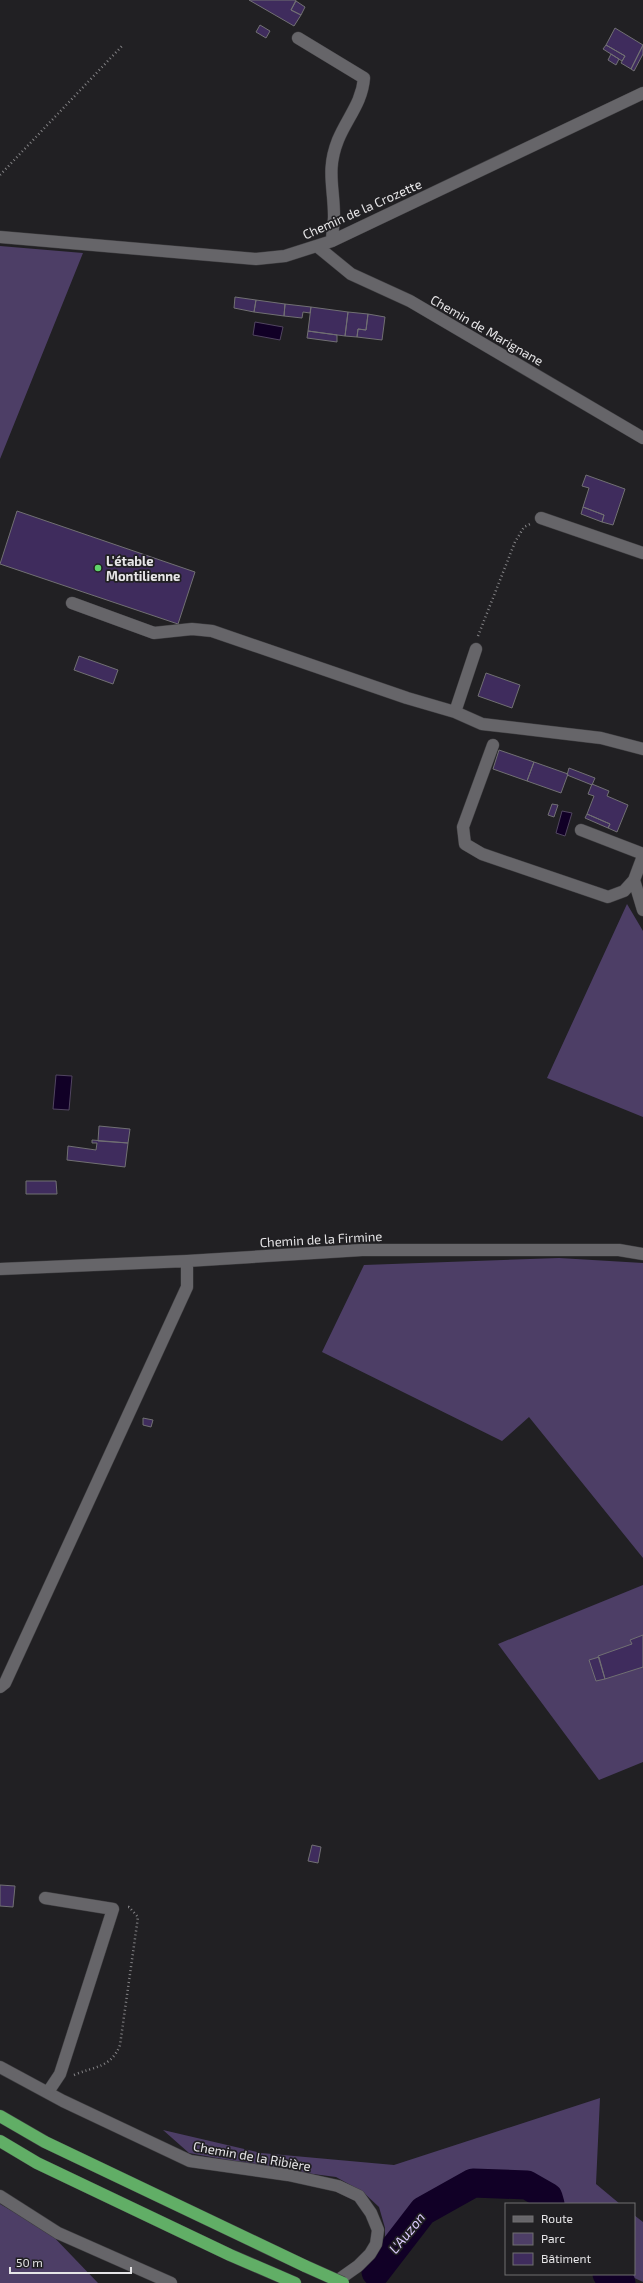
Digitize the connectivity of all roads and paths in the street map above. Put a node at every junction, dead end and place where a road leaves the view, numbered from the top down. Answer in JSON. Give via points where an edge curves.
{"nodes":[{"id":1,"x":298,"y":38,"type":"dead end"},
{"id":2,"x":122,"y":46,"type":"dead end"},
{"id":3,"x":643,"y":93,"type":"edge"},
{"id":4,"x":0,"y":175,"type":"edge"},
{"id":5,"x":0,"y":237,"type":"edge"},
{"id":6,"x":332,"y":241,"type":"junction"},
{"id":7,"x":318,"y":247,"type":"junction"},
{"id":8,"x":643,"y":438,"type":"edge"},
{"id":9,"x":541,"y":518,"type":"joint"},
{"id":10,"x":643,"y":553,"type":"edge"},
{"id":11,"x":72,"y":603,"type":"dead end"},
{"id":12,"x":476,"y":649,"type":"joint"},
{"id":13,"x":455,"y":712,"type":"junction"},
{"id":14,"x":493,"y":745,"type":"dead end"},
{"id":15,"x":643,"y":749,"type":"edge"},
{"id":16,"x":581,"y":830,"type":"dead end"},
{"id":17,"x":643,"y":855,"type":"edge"},
{"id":18,"x":634,"y":880,"type":"junction"},
{"id":19,"x":643,"y":910,"type":"edge"},
{"id":20,"x":643,"y":1254,"type":"edge"},
{"id":21,"x":187,"y":1262,"type":"junction"},
{"id":22,"x":0,"y":1269,"type":"edge"},
{"id":23,"x":0,"y":1687,"type":"edge"},
{"id":24,"x":45,"y":1898,"type":"dead end"},
{"id":25,"x":113,"y":1909,"type":"junction"},
{"id":26,"x":0,"y":2067,"type":"edge"},
{"id":27,"x":51,"y":2088,"type":"junction"},
{"id":28,"x":0,"y":2116,"type":"edge"},
{"id":29,"x":0,"y":2141,"type":"edge"},
{"id":30,"x":0,"y":2196,"type":"edge"},
{"id":31,"x":171,"y":2283,"type":"edge"},
{"id":32,"x":295,"y":2283,"type":"edge"},
{"id":33,"x":334,"y":2283,"type":"edge"},
{"id":34,"x":343,"y":2283,"type":"edge"}],
"edges":[{"from":1,"to":6,"type":"street","via":[[364,78],[363,93],[338,140],[332,159]]},
{"from":2,"to":4,"type":"path"},
{"from":3,"to":6,"type":"street","name":"Chemin de la Crozette"},
{"from":5,"to":7,"type":"street","name":"Chemin de la Crozette","via":[[256,259],[285,256]]},
{"from":6,"to":7,"type":"street","name":"Chemin de la Crozette"},
{"from":7,"to":8,"type":"street","name":"Chemin de Marignane","via":[[351,274],[410,301]]},
{"from":9,"to":10,"type":"street"},
{"from":9,"to":12,"type":"path","via":[[524,526],[515,542],[479,632]]},
{"from":11,"to":13,"type":"street","via":[[154,633],[192,629],[212,632]]},
{"from":12,"to":13,"type":"street"},
{"from":13,"to":15,"type":"street","via":[[482,724],[601,738]]},
{"from":14,"to":18,"type":"street","via":[[463,828],[464,844],[482,854],[608,897],[624,891]]},
{"from":16,"to":17,"type":"street"},
{"from":17,"to":18,"type":"street"},
{"from":18,"to":19,"type":"street"},
{"from":20,"to":21,"type":"street","name":"Chemin de la Firmine","via":[[619,1250],[362,1250]]},
{"from":21,"to":22,"type":"street","name":"Chemin de la Firmine"},
{"from":21,"to":23,"type":"street","via":[[187,1287],[5,1683]]},
{"from":24,"to":25,"type":"street"},
{"from":25,"to":27,"type":"street","via":[[60,2074]]},
{"from":25,"to":27,"type":"path","via":[[129,1907],[138,1917],[120,2044],[116,2056],[103,2065]]},
{"from":26,"to":27,"type":"street","name":"Chemin de la Ribière"},
{"from":27,"to":33,"type":"street","name":"Chemin de la Ribière","via":[[190,2161],[288,2175],[338,2186],[359,2196],[371,2213],[378,2230],[376,2244],[358,2266]]},
{"from":28,"to":34,"type":"highway","bridge":true,"via":[[45,2142]]},
{"from":29,"to":32,"type":"highway","via":[[37,2163],[230,2255]]},
{"from":30,"to":31,"type":"street","via":[[58,2233]]}]}
